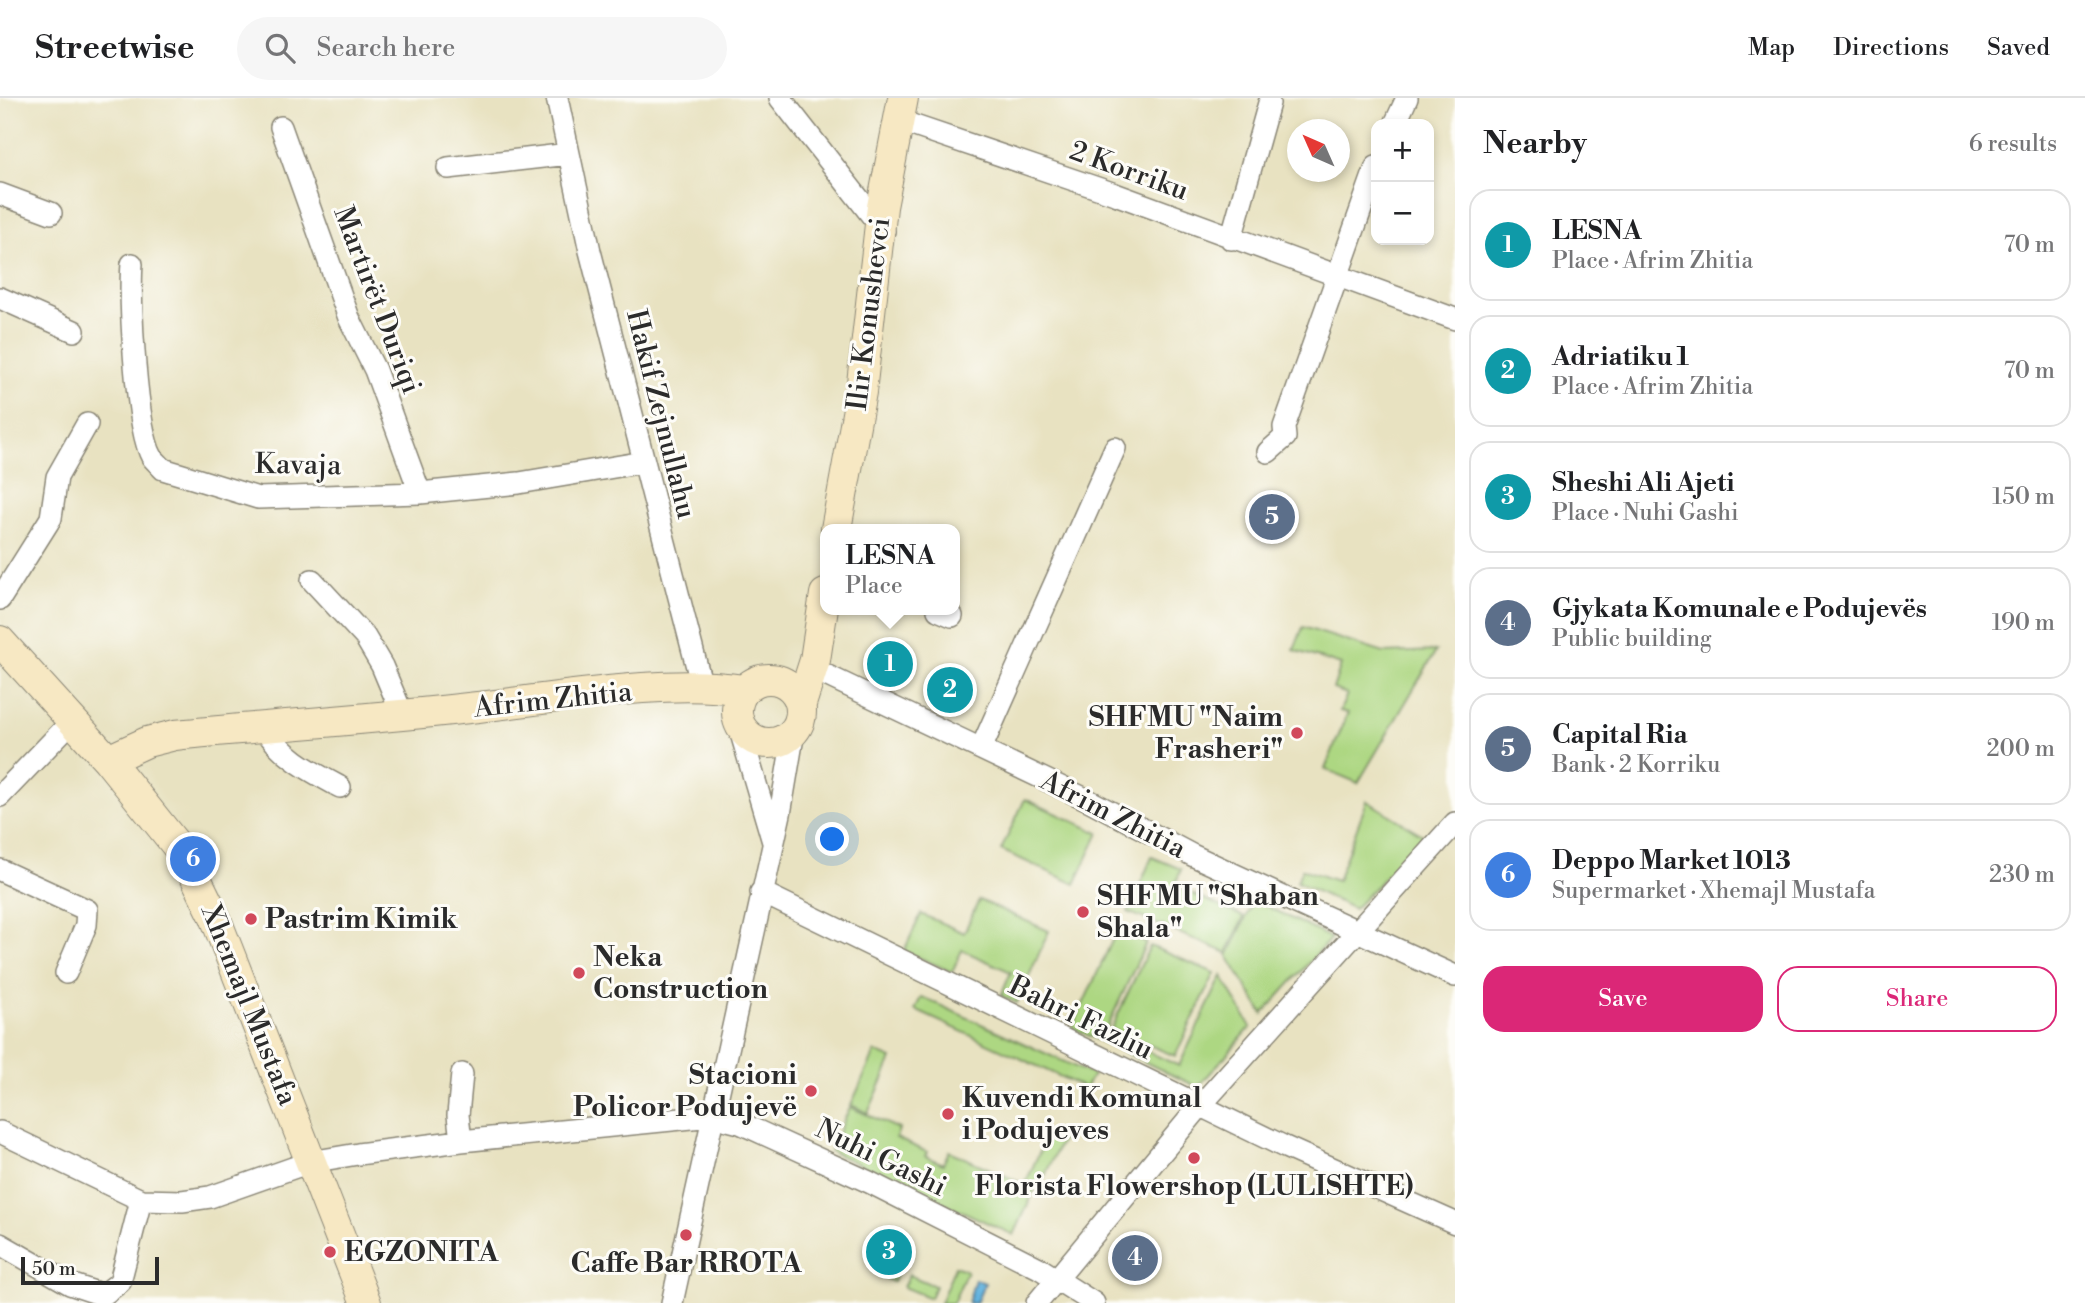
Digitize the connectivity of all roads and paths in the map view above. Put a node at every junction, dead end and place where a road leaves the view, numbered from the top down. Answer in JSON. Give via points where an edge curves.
{"nodes":[{"id":1,"x":557,"y":98,"type":"edge"},
{"id":2,"x":780,"y":98,"type":"edge"},
{"id":3,"x":1407,"y":98,"type":"edge"},
{"id":4,"x":1269,"y":103,"type":"dead end"},
{"id":5,"x":902,"y":109,"type":"edge"},
{"id":6,"x":1397,"y":119,"type":"edge"},
{"id":7,"x":281,"y":127,"type":"dead end"},
{"id":8,"x":569,"y":154,"type":"junction"},
{"id":9,"x":448,"y":168,"type":"dead end"},
{"id":10,"x":1371,"y":182,"type":"edge"},
{"id":11,"x":0,"y":194,"type":"edge"},
{"id":12,"x":51,"y":213,"type":"dead end"},
{"id":13,"x":882,"y":228,"type":"junction"},
{"id":14,"x":1231,"y":239,"type":"junction"},
{"id":15,"x":132,"y":264,"type":"dead end"},
{"id":16,"x":1339,"y":275,"type":"junction"},
{"id":17,"x":0,"y":298,"type":"edge"},
{"id":18,"x":1455,"y":319,"type":"edge"},
{"id":19,"x":74,"y":331,"type":"dead end"},
{"id":20,"x":87,"y":424,"type":"dead end"},
{"id":21,"x":1115,"y":448,"type":"dead end"},
{"id":22,"x":1268,"y":452,"type":"dead end"},
{"id":23,"x":644,"y":462,"type":"junction"},
{"id":24,"x":420,"y":493,"type":"junction"},
{"id":25,"x":837,"y":524,"type":"edge"},
{"id":26,"x":312,"y":580,"type":"dead end"},
{"id":27,"x":0,"y":598,"type":"edge"},
{"id":28,"x":822,"y":615,"type":"edge"},
{"id":29,"x":0,"y":641,"type":"edge"},
{"id":30,"x":811,"y":668,"type":"junction"},
{"id":31,"x":772,"y":679,"type":"junction"},
{"id":32,"x":698,"y":687,"type":"junction"},
{"id":33,"x":744,"y":690,"type":"junction"},
{"id":34,"x":403,"y":716,"type":"junction"},
{"id":35,"x":797,"y":718,"type":"junction"},
{"id":36,"x":72,"y":721,"type":"junction"},
{"id":37,"x":738,"y":723,"type":"junction"},
{"id":38,"x":263,"y":726,"type":"junction"},
{"id":39,"x":981,"y":749,"type":"junction"},
{"id":40,"x":108,"y":760,"type":"junction"},
{"id":41,"x":4,"y":784,"type":"edge"},
{"id":42,"x":340,"y":787,"type":"dead end"},
{"id":43,"x":1455,"y":824,"type":"edge"},
{"id":44,"x":773,"y":842,"type":"junction"},
{"id":45,"x":0,"y":870,"type":"edge"},
{"id":46,"x":761,"y":892,"type":"junction"},
{"id":47,"x":1356,"y":930,"type":"junction"},
{"id":48,"x":66,"y":973,"type":"dead end"},
{"id":49,"x":1455,"y":976,"type":"edge"},
{"id":50,"x":462,"y":1074,"type":"dead end"},
{"id":51,"x":1200,"y":1106,"type":"junction"},
{"id":52,"x":712,"y":1116,"type":"junction"},
{"id":53,"x":0,"y":1132,"type":"edge"},
{"id":54,"x":461,"y":1140,"type":"junction"},
{"id":55,"x":310,"y":1162,"type":"junction"},
{"id":56,"x":141,"y":1200,"type":"junction"},
{"id":57,"x":1455,"y":1223,"type":"edge"},
{"id":58,"x":0,"y":1244,"type":"edge"},
{"id":59,"x":1057,"y":1280,"type":"junction"},
{"id":60,"x":366,"y":1303,"type":"edge"},
{"id":61,"x":672,"y":1303,"type":"edge"},
{"id":62,"x":1037,"y":1303,"type":"edge"},
{"id":63,"x":1094,"y":1303,"type":"edge"}],
"edges":[{"from":1,"to":8,"type":"street","name":"Hakif Zejnullahu"},
{"from":2,"to":13,"type":"street"},
{"from":3,"to":6,"type":"street"},
{"from":4,"to":14,"type":"street"},
{"from":5,"to":13,"type":"street","name":"Ilir Konushevci"},
{"from":5,"to":14,"type":"street","name":"2 Korriku"},
{"from":7,"to":24,"type":"street","name":"Martirët Duriqi","via":[[349,318],[375,370]]},
{"from":8,"to":9,"type":"street"},
{"from":8,"to":23,"type":"street","name":"Hakif Zejnullahu"},
{"from":10,"to":16,"type":"street"},
{"from":11,"to":12,"type":"street"},
{"from":13,"to":25,"type":"street","name":"Ilir Konushevci","via":[[861,392]]},
{"from":14,"to":16,"type":"street","name":"2 Korriku"},
{"from":15,"to":24,"type":"street","name":"Kavaja","via":[[130,290],[142,416],[153,458],[163,469],[258,498]]},
{"from":16,"to":18,"type":"street","name":"2 Korriku"},
{"from":16,"to":22,"type":"street","via":[[1284,427],[1284,438]]},
{"from":17,"to":19,"type":"street"},
{"from":20,"to":27,"type":"street","via":[[57,477],[51,518]]},
{"from":21,"to":39,"type":"street"},
{"from":23,"to":24,"type":"street","name":"Kavaja","via":[[519,483]]},
{"from":23,"to":32,"type":"street","name":"Hakif Zejnullahu","via":[[699,675]]},
{"from":26,"to":34,"type":"street","via":[[365,637]]},
{"from":28,"to":30,"type":"street"},
{"from":29,"to":36,"type":"street","name":"Xhemajl Mustafa"},
{"from":30,"to":31,"type":"street"},
{"from":30,"to":35,"type":"street"},
{"from":30,"to":39,"type":"street","name":"Afrim Zhitia"},
{"from":31,"to":33,"type":"street"},
{"from":31,"to":35,"type":"street","via":[[790,687]]},
{"from":32,"to":33,"type":"street","name":"Afrim Zhitia"},
{"from":32,"to":34,"type":"street","name":"Afrim Zhitia","via":[[589,694]]},
{"from":33,"to":37,"type":"street","via":[[737,706]]},
{"from":34,"to":38,"type":"street","name":"Afrim Zhitia"},
{"from":35,"to":37,"type":"street","via":[[779,742],[759,742]]},
{"from":35,"to":44,"type":"street"},
{"from":36,"to":40,"type":"street","name":"Xhemajl Mustafa"},
{"from":36,"to":41,"type":"street"},
{"from":37,"to":44,"type":"street"},
{"from":38,"to":40,"type":"street","name":"Afrim Zhitia","via":[[175,735]]},
{"from":38,"to":42,"type":"street","via":[[273,743]]},
{"from":39,"to":47,"type":"street","name":"Afrim Zhitia","via":[[1192,855]]},
{"from":40,"to":55,"type":"street","name":"Xhemajl Mustafa","via":[[185,856],[215,917]]},
{"from":43,"to":47,"type":"street"},
{"from":44,"to":46,"type":"street"},
{"from":45,"to":48,"type":"street","via":[[87,910],[86,925]]},
{"from":46,"to":51,"type":"street","name":"Bahri Fazliu"},
{"from":46,"to":52,"type":"street"},
{"from":47,"to":49,"type":"street","name":"Afrim Zhitia"},
{"from":47,"to":51,"type":"street"},
{"from":50,"to":54,"type":"street"},
{"from":51,"to":57,"type":"street","name":"Bahri Fazliu"},
{"from":51,"to":59,"type":"street"},
{"from":52,"to":54,"type":"street","name":"Nuhi Gashi"},
{"from":52,"to":59,"type":"street","name":"Nuhi Gashi","via":[[740,1123],[817,1157]]},
{"from":52,"to":61,"type":"street"},
{"from":53,"to":56,"type":"street"},
{"from":54,"to":55,"type":"street","name":"Nuhi Gashi"},
{"from":55,"to":56,"type":"street","name":"Nuhi Gashi","via":[[210,1197]]},
{"from":55,"to":60,"type":"street","name":"Xhemajl Mustafa"},
{"from":56,"to":58,"type":"street","via":[[120,1282],[103,1295],[70,1284]]},
{"from":59,"to":62,"type":"street"},
{"from":59,"to":63,"type":"street","name":"Nuhi Gashi"}]}
